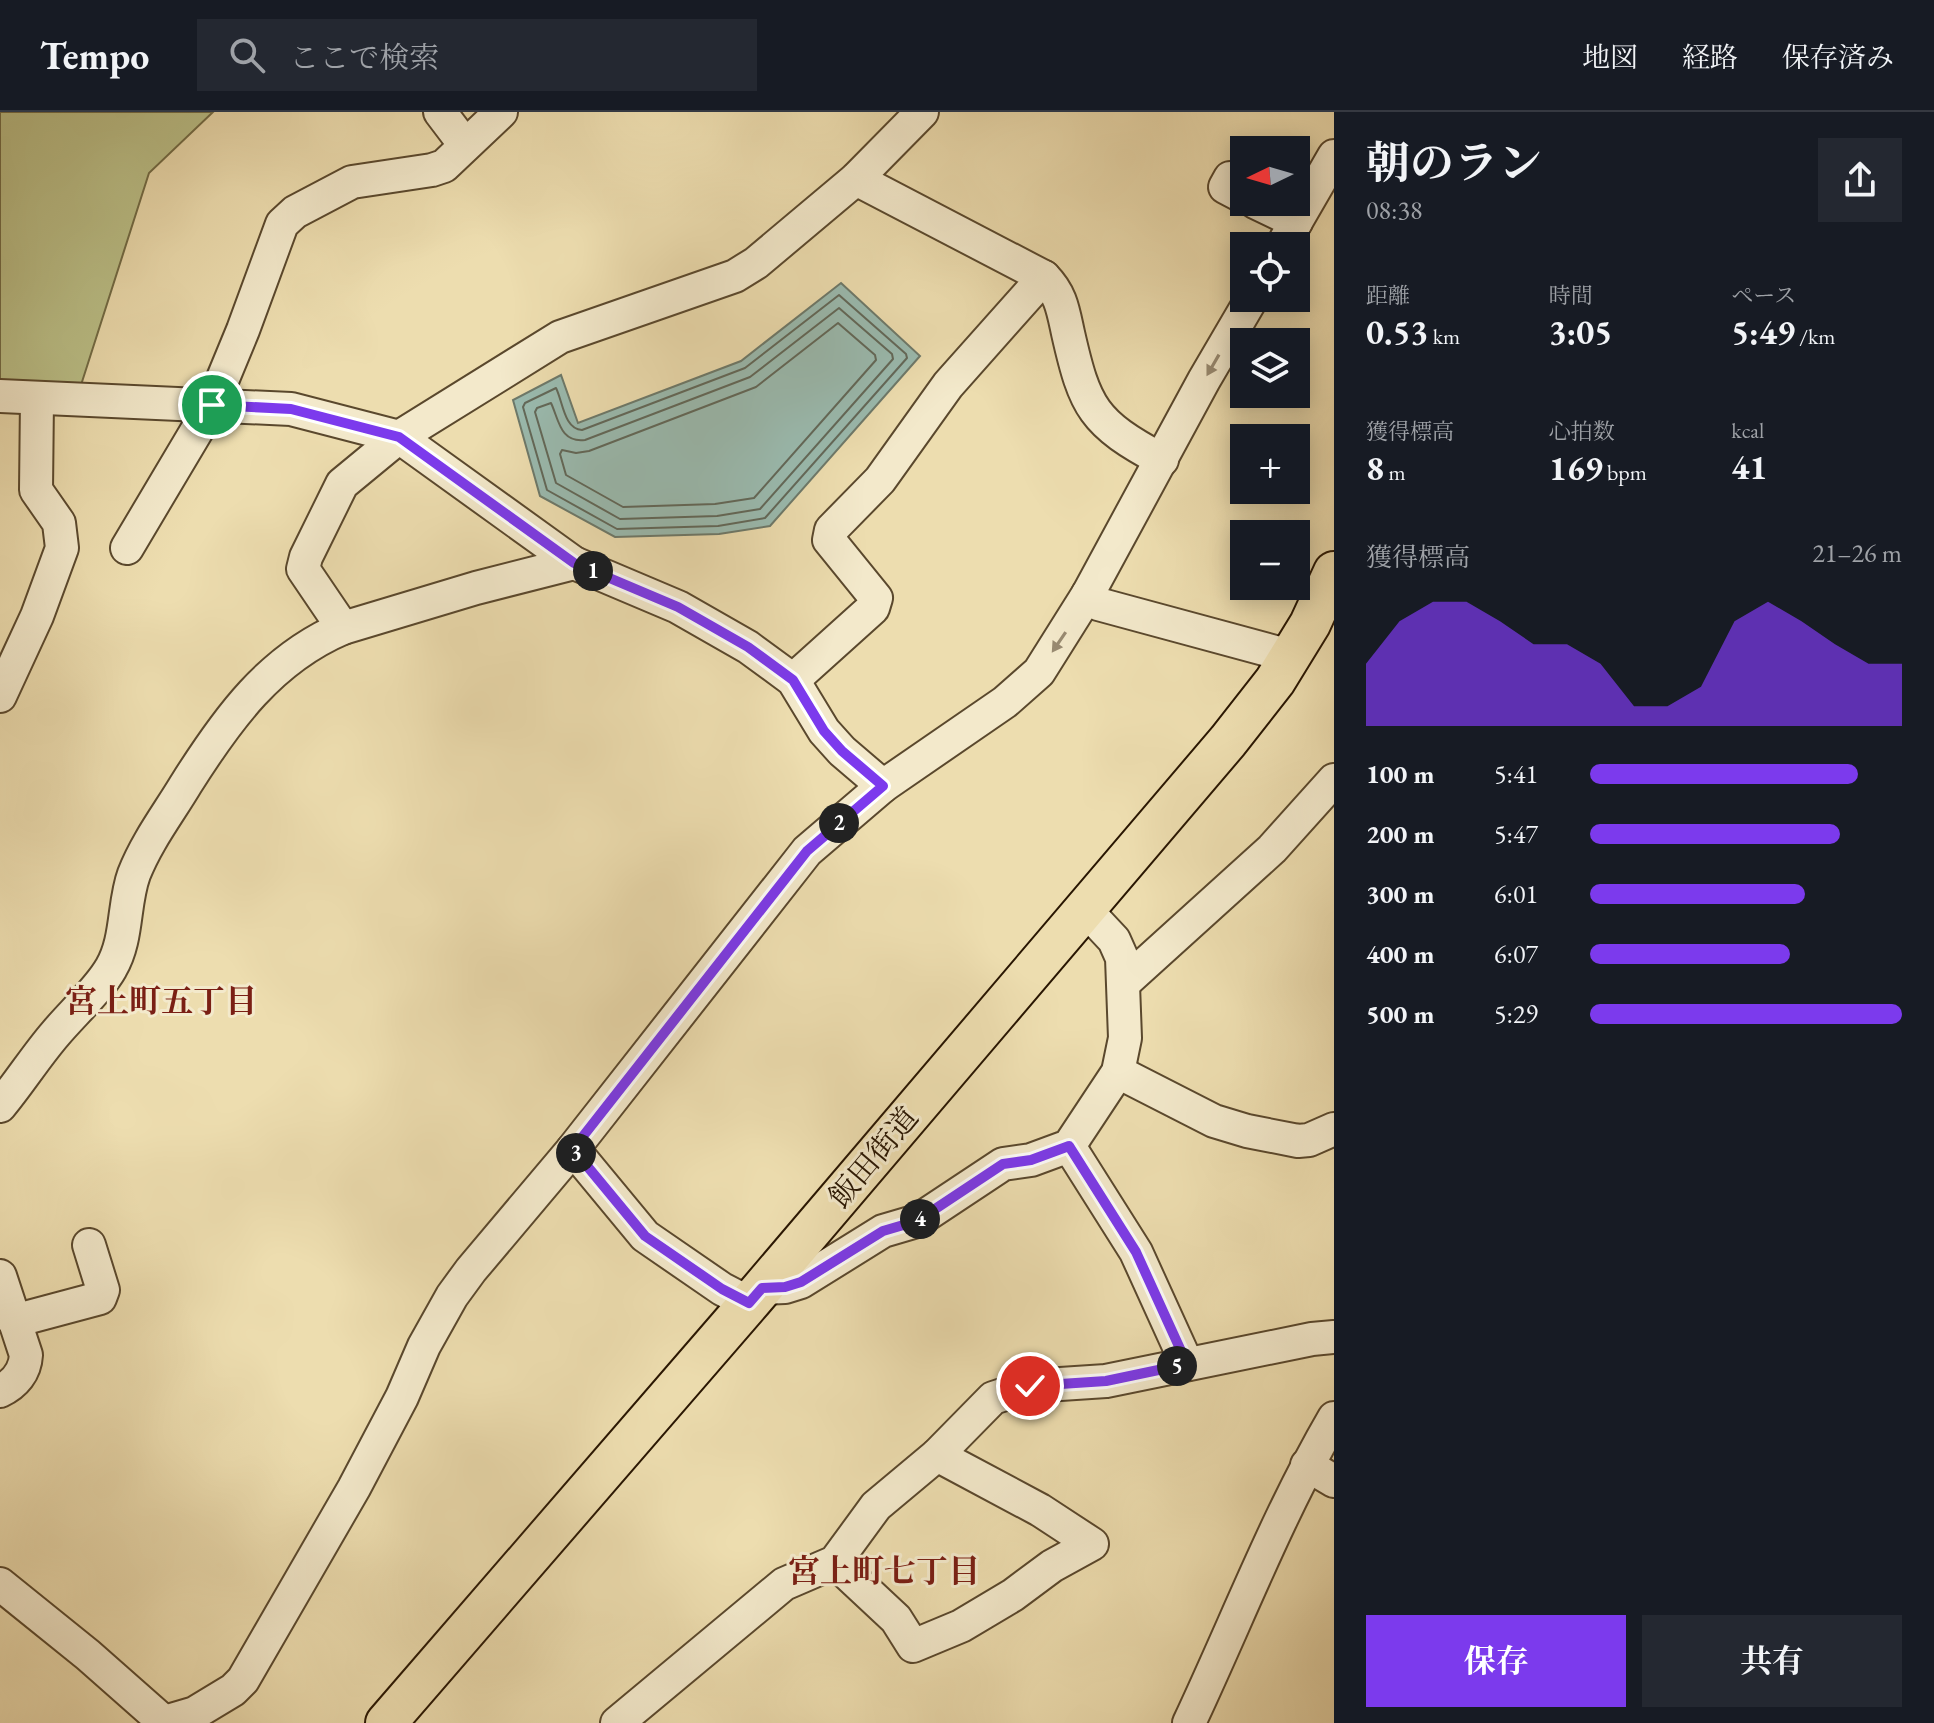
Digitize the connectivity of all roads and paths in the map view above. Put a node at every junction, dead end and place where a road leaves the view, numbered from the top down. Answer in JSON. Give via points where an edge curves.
{"nodes":[{"id":1,"x":440,"y":112,"type":"edge"},
{"id":2,"x":501,"y":112,"type":"edge"},
{"id":3,"x":922,"y":112,"type":"edge"},
{"id":4,"x":465,"y":145,"type":"junction"},
{"id":5,"x":1334,"y":156,"type":"edge"},
{"id":6,"x":856,"y":179,"type":"junction"},
{"id":7,"x":1270,"y":216,"type":"edge"},
{"id":8,"x":1287,"y":232,"type":"edge"},
{"id":9,"x":1290,"y":232,"type":"edge"},
{"id":10,"x":1044,"y":277,"type":"junction"},
{"id":11,"x":1244,"y":312,"type":"edge"},
{"id":12,"x":0,"y":396,"type":"edge"},
{"id":13,"x":37,"y":399,"type":"junction"},
{"id":14,"x":212,"y":405,"type":"junction"},
{"id":15,"x":399,"y":437,"type":"junction"},
{"id":16,"x":1162,"y":460,"type":"junction"},
{"id":17,"x":127,"y":548,"type":"dead end"},
{"id":18,"x":574,"y":563,"type":"junction"},
{"id":19,"x":1334,"y":572,"type":"edge"},
{"id":20,"x":1088,"y":594,"type":"junction"},
{"id":21,"x":343,"y":628,"type":"junction"},
{"id":22,"x":1290,"y":656,"type":"junction"},
{"id":23,"x":793,"y":680,"type":"junction"},
{"id":24,"x":0,"y":696,"type":"edge"},
{"id":25,"x":1334,"y":780,"type":"edge"},
{"id":26,"x":883,"y":786,"type":"junction"},
{"id":27,"x":1084,"y":908,"type":"junction"},
{"id":28,"x":1124,"y":983,"type":"junction"},
{"id":29,"x":1118,"y":1072,"type":"junction"},
{"id":30,"x":0,"y":1106,"type":"edge"},
{"id":31,"x":1334,"y":1129,"type":"edge"},
{"id":32,"x":1069,"y":1146,"type":"junction"},
{"id":33,"x":573,"y":1149,"type":"junction"},
{"id":34,"x":89,"y":1245,"type":"dead end"},
{"id":35,"x":0,"y":1276,"type":"edge"},
{"id":36,"x":756,"y":1296,"type":"junction"},
{"id":37,"x":14,"y":1321,"type":"junction"},
{"id":38,"x":1334,"y":1337,"type":"edge"},
{"id":39,"x":1187,"y":1364,"type":"junction"},
{"id":40,"x":0,"y":1391,"type":"edge"},
{"id":41,"x":1334,"y":1418,"type":"edge"},
{"id":42,"x":937,"y":1455,"type":"junction"},
{"id":43,"x":1320,"y":1473,"type":"edge"},
{"id":44,"x":835,"y":1562,"type":"junction"},
{"id":45,"x":0,"y":1584,"type":"edge"},
{"id":46,"x":1181,"y":1721,"type":"edge"},
{"id":47,"x":163,"y":1722,"type":"edge"},
{"id":48,"x":386,"y":1723,"type":"edge"},
{"id":49,"x":617,"y":1723,"type":"edge"}],
"edges":[{"from":1,"to":4,"type":"street"},
{"from":2,"to":4,"type":"street"},
{"from":3,"to":6,"type":"street"},
{"from":4,"to":14,"type":"street","via":[[444,166],[432,170],[344,185],[282,224]]},
{"from":5,"to":9,"type":"street"},
{"from":6,"to":10,"type":"street"},
{"from":6,"to":15,"type":"street","via":[[735,276],[560,337]]},
{"from":7,"to":8,"type":"street"},
{"from":10,"to":16,"type":"street","via":[[1061,299],[1090,405],[1112,431]]},
{"from":10,"to":23,"type":"street","via":[[948,385],[880,480],[831,530],[829,540],[876,598],[873,608]]},
{"from":11,"to":16,"type":"street","one_way":true},
{"from":12,"to":13,"type":"street"},
{"from":13,"to":14,"type":"street"},
{"from":13,"to":24,"type":"street","via":[[36,490],[59,523],[62,548]]},
{"from":14,"to":15,"type":"street","via":[[291,409]]},
{"from":14,"to":17,"type":"street"},
{"from":15,"to":18,"type":"street"},
{"from":15,"to":21,"type":"street","via":[[342,484],[306,557],[303,569]]},
{"from":16,"to":20,"type":"street"},
{"from":18,"to":21,"type":"street"},
{"from":18,"to":23,"type":"street","via":[[678,607]]},
{"from":19,"to":22,"type":"main road","name":"飯田街道"},
{"from":20,"to":22,"type":"street","via":[[1098,604]]},
{"from":20,"to":26,"type":"street","one_way":true,"via":[[1039,672],[1005,702]]},
{"from":21,"to":30,"type":"street","via":[[278,667],[243,701],[205,752],[133,876],[124,934],[111,968]]},
{"from":22,"to":27,"type":"main road","name":"飯田街道","via":[[1228,741]]},
{"from":23,"to":26,"type":"street","via":[[824,731]]},
{"from":25,"to":28,"type":"street","via":[[1272,849]]},
{"from":26,"to":33,"type":"street","via":[[807,851]]},
{"from":27,"to":28,"type":"street","via":[[1114,940]]},
{"from":27,"to":36,"type":"main road","name":"飯田街道"},
{"from":28,"to":29,"type":"street","via":[[1125,1038]]},
{"from":29,"to":31,"type":"street","via":[[1238,1128],[1298,1141]]},
{"from":29,"to":32,"type":"street"},
{"from":32,"to":36,"type":"street","via":[[1003,1164],[917,1221],[883,1231],[801,1282]]},
{"from":32,"to":39,"type":"street","via":[[1136,1252]]},
{"from":33,"to":36,"type":"street","via":[[645,1236],[722,1289]]},
{"from":33,"to":47,"type":"street","via":[[452,1296],[354,1488],[243,1680],[195,1713]]},
{"from":34,"to":37,"type":"street","via":[[103,1290],[100,1298]]},
{"from":35,"to":37,"type":"street"},
{"from":36,"to":48,"type":"main road","name":"飯田街道"},
{"from":37,"to":40,"type":"street","via":[[26,1365]]},
{"from":38,"to":39,"type":"street"},
{"from":39,"to":42,"type":"street","via":[[1106,1381],[1030,1386],[993,1398]]},
{"from":41,"to":43,"type":"street"},
{"from":42,"to":44,"type":"street","via":[[876,1506]]},
{"from":42,"to":44,"type":"street","via":[[1092,1544],[961,1626],[913,1646],[896,1619]]},
{"from":43,"to":46,"type":"street","via":[[1266,1547]]},
{"from":44,"to":49,"type":"street","via":[[784,1584]]},
{"from":45,"to":47,"type":"street"}]}
